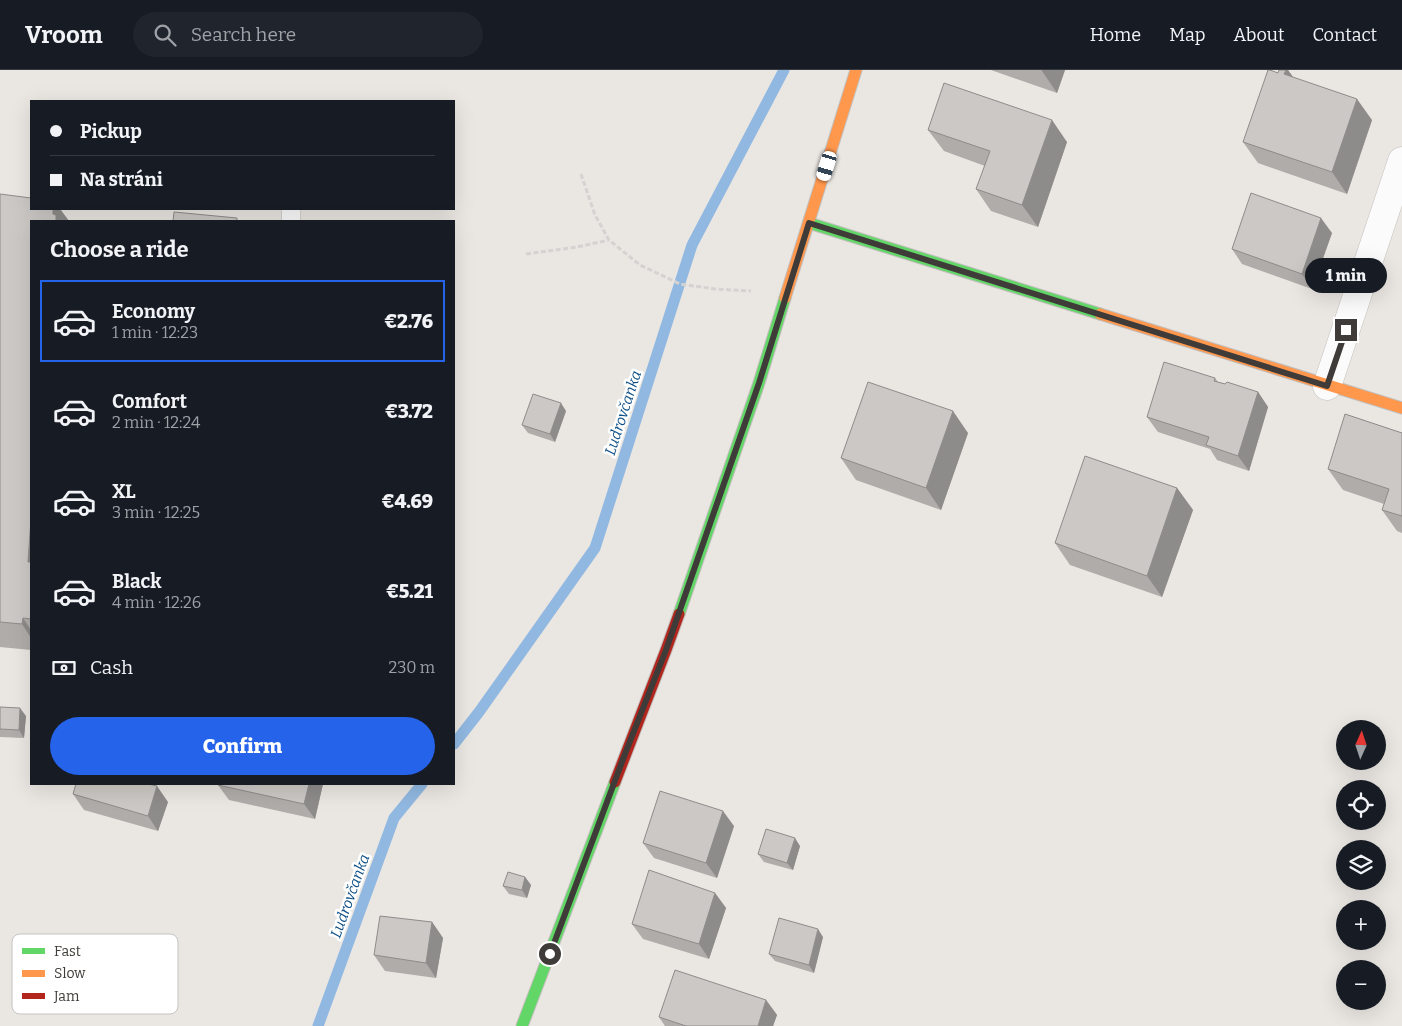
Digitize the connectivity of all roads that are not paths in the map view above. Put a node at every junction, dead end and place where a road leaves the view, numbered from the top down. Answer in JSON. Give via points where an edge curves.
{"nodes":[{"id":1,"x":856,"y":70,"type":"edge"},
{"id":2,"x":1402,"y":161,"type":"edge"},
{"id":3,"x":809,"y":223,"type":"junction"},
{"id":4,"x":1327,"y":386,"type":"junction"},
{"id":5,"x":1402,"y":408,"type":"edge"},
{"id":6,"x":522,"y":1026,"type":"edge"}],
"edges":[{"from":1,"to":3,"type":"street"},
{"from":2,"to":4,"type":"street"},
{"from":3,"to":4,"type":"street"},
{"from":3,"to":6,"type":"street","via":[[759,383],[666,650]]},
{"from":4,"to":5,"type":"street"}]}
